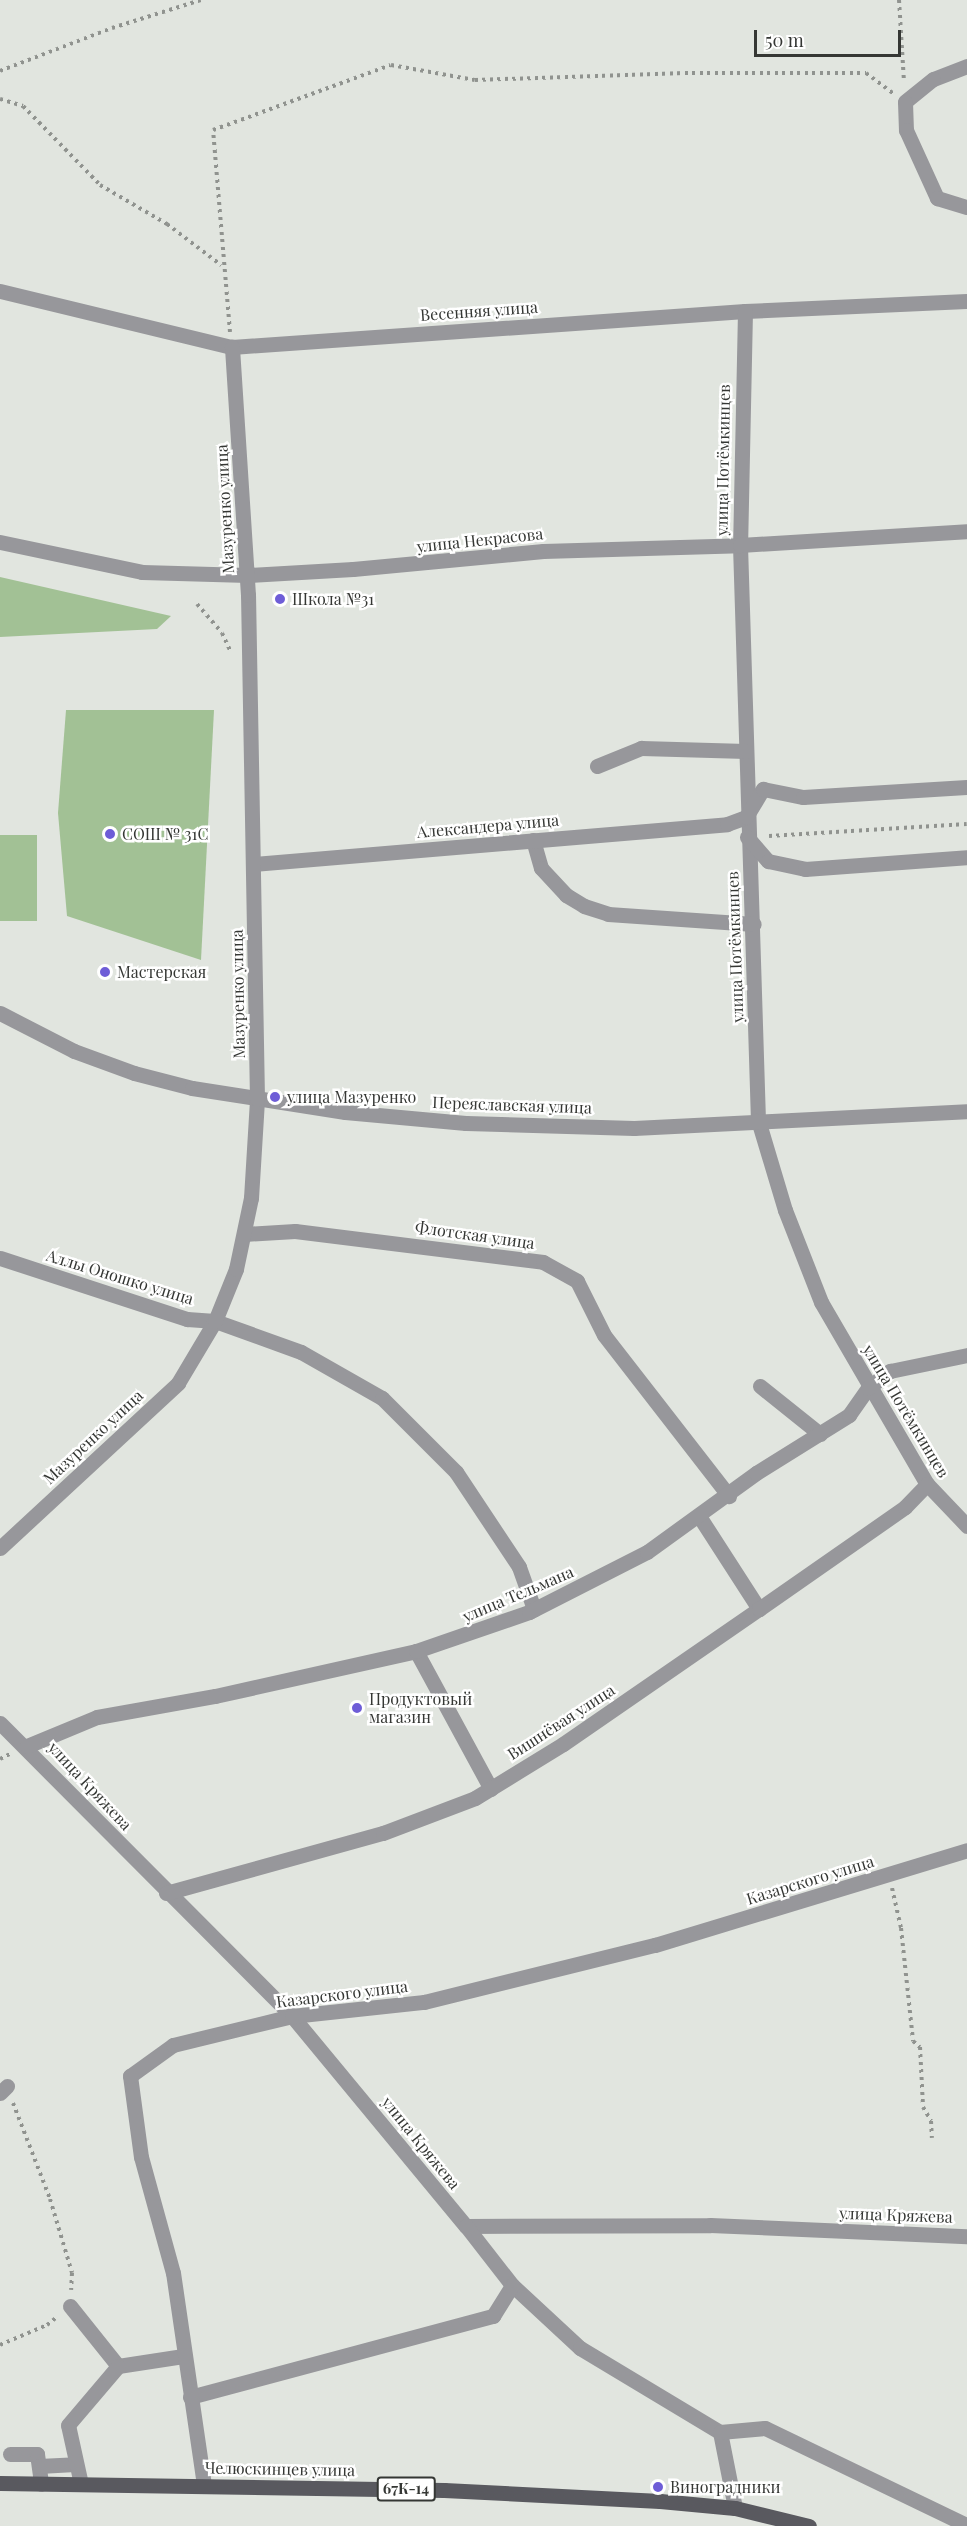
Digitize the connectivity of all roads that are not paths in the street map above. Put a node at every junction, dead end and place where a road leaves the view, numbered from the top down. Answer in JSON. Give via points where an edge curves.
{"nodes":[{"id":1,"x":967,"y":66,"type":"edge"},
{"id":2,"x":967,"y":207,"type":"edge"},
{"id":3,"x":0,"y":291,"type":"edge"},
{"id":4,"x":967,"y":301,"type":"edge"},
{"id":5,"x":745,"y":311,"type":"junction"},
{"id":6,"x":232,"y":346,"type":"junction"},
{"id":7,"x":967,"y":531,"type":"edge"},
{"id":8,"x":0,"y":542,"type":"edge"},
{"id":9,"x":740,"y":545,"type":"junction"},
{"id":10,"x":248,"y":575,"type":"junction"},
{"id":11,"x":746,"y":751,"type":"junction"},
{"id":12,"x":597,"y":766,"type":"dead end"},
{"id":13,"x":967,"y":787,"type":"edge"},
{"id":14,"x":746,"y":817,"type":"junction"},
{"id":15,"x":727,"y":824,"type":"junction"},
{"id":16,"x":748,"y":837,"type":"junction"},
{"id":17,"x":533,"y":840,"type":"junction"},
{"id":18,"x":967,"y":857,"type":"edge"},
{"id":19,"x":253,"y":864,"type":"junction"},
{"id":20,"x":754,"y":924,"type":"junction"},
{"id":21,"x":0,"y":1013,"type":"edge"},
{"id":22,"x":258,"y":1099,"type":"junction"},
{"id":23,"x":967,"y":1111,"type":"edge"},
{"id":24,"x":758,"y":1120,"type":"junction"},
{"id":25,"x":244,"y":1234,"type":"junction"},
{"id":26,"x":0,"y":1258,"type":"edge"},
{"id":27,"x":215,"y":1321,"type":"junction"},
{"id":28,"x":967,"y":1355,"type":"edge"},
{"id":29,"x":760,"y":1386,"type":"dead end"},
{"id":30,"x":868,"y":1388,"type":"junction"},
{"id":31,"x":820,"y":1434,"type":"junction"},
{"id":32,"x":927,"y":1484,"type":"junction"},
{"id":33,"x":729,"y":1496,"type":"junction"},
{"id":34,"x":699,"y":1516,"type":"junction"},
{"id":35,"x":967,"y":1526,"type":"edge"},
{"id":36,"x":0,"y":1548,"type":"edge"},
{"id":37,"x":534,"y":1609,"type":"junction"},
{"id":38,"x":759,"y":1609,"type":"junction"},
{"id":39,"x":416,"y":1651,"type":"junction"},
{"id":40,"x":0,"y":1723,"type":"edge"},
{"id":41,"x":27,"y":1746,"type":"junction"},
{"id":42,"x":491,"y":1789,"type":"junction"},
{"id":43,"x":967,"y":1850,"type":"edge"},
{"id":44,"x":166,"y":1893,"type":"junction"},
{"id":45,"x":292,"y":2016,"type":"junction"},
{"id":46,"x":466,"y":2226,"type":"junction"},
{"id":47,"x":967,"y":2236,"type":"edge"},
{"id":48,"x":512,"y":2285,"type":"junction"},
{"id":49,"x":70,"y":2306,"type":"road end"},
{"id":50,"x":183,"y":2356,"type":"junction"},
{"id":51,"x":118,"y":2366,"type":"junction"},
{"id":52,"x":190,"y":2397,"type":"junction"},
{"id":53,"x":720,"y":2432,"type":"junction"},
{"id":54,"x":10,"y":2454,"type":"dead end"},
{"id":55,"x":75,"y":2464,"type":"junction"},
{"id":56,"x":39,"y":2466,"type":"junction"},
{"id":57,"x":0,"y":2483,"type":"edge"},
{"id":58,"x":41,"y":2484,"type":"junction"},
{"id":59,"x":81,"y":2484,"type":"junction"},
{"id":60,"x":204,"y":2485,"type":"junction"},
{"id":61,"x":735,"y":2508,"type":"junction"},
{"id":62,"x":967,"y":2525,"type":"edge"},
{"id":63,"x":809,"y":2526,"type":"edge"}],
"edges":[{"from":1,"to":2,"type":"street","via":[[933,79],[905,102],[906,130],[937,198]]},
{"from":3,"to":6,"type":"street","name":"Весенняя улица"},
{"from":4,"to":5,"type":"street","name":"Весенняя улица"},
{"from":5,"to":6,"type":"street","name":"Весенняя улица"},
{"from":5,"to":9,"type":"street","name":"улица Потёмкинцев"},
{"from":6,"to":10,"type":"street","name":"Мазуренко улица"},
{"from":7,"to":9,"type":"street","name":"улица Некрасова"},
{"from":8,"to":10,"type":"street","name":"улица Некрасова","via":[[142,572]]},
{"from":9,"to":10,"type":"street","name":"улица Некрасова","via":[[543,551]]},
{"from":9,"to":11,"type":"street","name":"улица Потёмкинцев"},
{"from":10,"to":19,"type":"street","name":"Мазуренко улица"},
{"from":11,"to":12,"type":"street","via":[[641,748]]},
{"from":11,"to":14,"type":"street","name":"улица Потёмкинцев"},
{"from":13,"to":14,"type":"street","via":[[803,797],[763,789]]},
{"from":14,"to":15,"type":"street","name":"Александера улица"},
{"from":14,"to":16,"type":"street","name":"улица Потёмкинцев"},
{"from":15,"to":16,"type":"street"},
{"from":15,"to":17,"type":"street","name":"Александера улица"},
{"from":16,"to":18,"type":"street","via":[[768,861],[805,869]]},
{"from":16,"to":20,"type":"street","name":"улица Потёмкинцев"},
{"from":17,"to":19,"type":"street","name":"Александера улица"},
{"from":17,"to":20,"type":"street","via":[[541,868],[566,895],[584,906],[608,914]]},
{"from":19,"to":22,"type":"street","name":"Мазуренко улица"},
{"from":20,"to":24,"type":"street","name":"улица Потёмкинцев"},
{"from":21,"to":22,"type":"street","name":"Переяславская улица","via":[[74,1051],[134,1073]]},
{"from":22,"to":24,"type":"street","name":"Переяславская улица","via":[[345,1113],[466,1124],[634,1128]]},
{"from":22,"to":25,"type":"street","name":"Мазуренко улица","via":[[251,1198]]},
{"from":23,"to":24,"type":"street","name":"Переяславская улица"},
{"from":24,"to":30,"type":"street","name":"улица Потёмкинцев","via":[[785,1210],[821,1302]]},
{"from":25,"to":27,"type":"street","name":"Мазуренко улица","via":[[236,1269]]},
{"from":25,"to":33,"type":"street","name":"Флотская улица","via":[[295,1231],[543,1262],[577,1281],[604,1335]]},
{"from":26,"to":27,"type":"street","name":"Аллы Оношко улица","via":[[187,1319]]},
{"from":27,"to":36,"type":"street","name":"Мазуренко улица","via":[[177,1383]]},
{"from":27,"to":37,"type":"street","name":"Аллы Оношко улица","via":[[301,1352],[382,1398],[456,1473],[519,1567]]},
{"from":28,"to":30,"type":"street","name":"улица Тельмана","via":[[890,1371]]},
{"from":29,"to":31,"type":"street"},
{"from":30,"to":31,"type":"street","name":"улица Тельмана","via":[[849,1415]]},
{"from":30,"to":32,"type":"street","name":"улица Потёмкинцев"},
{"from":31,"to":33,"type":"street","name":"улица Тельмана","via":[[756,1473]]},
{"from":32,"to":35,"type":"street","name":"улица Потёмкинцев"},
{"from":32,"to":38,"type":"street","name":"Вишнёвая улица","via":[[905,1507]]},
{"from":33,"to":34,"type":"street","name":"улица Тельмана"},
{"from":34,"to":37,"type":"street","name":"улица Тельмана","via":[[647,1552]]},
{"from":34,"to":38,"type":"street"},
{"from":37,"to":39,"type":"street","name":"улица Тельмана"},
{"from":38,"to":42,"type":"street","name":"Вишнёвая улица"},
{"from":39,"to":41,"type":"street","name":"улица Тельмана","via":[[215,1696],[98,1717]]},
{"from":39,"to":42,"type":"street"},
{"from":40,"to":41,"type":"street","name":"улица Кряжева"},
{"from":41,"to":44,"type":"street","name":"улица Кряжева"},
{"from":42,"to":44,"type":"street","name":"Вишнёвая улица","via":[[383,1833]]},
{"from":43,"to":45,"type":"street","name":"Казарского улица","via":[[655,1945],[423,2002]]},
{"from":44,"to":45,"type":"street","name":"улица Кряжева"},
{"from":45,"to":46,"type":"street","name":"улица Кряжева"},
{"from":45,"to":50,"type":"street","name":"Казарского улица","via":[[173,2044],[130,2076],[141,2157],[173,2273]]},
{"from":46,"to":47,"type":"street","name":"улица Кряжева","via":[[710,2225]]},
{"from":46,"to":48,"type":"street"},
{"from":48,"to":52,"type":"street","via":[[493,2316]]},
{"from":48,"to":53,"type":"street","via":[[580,2348]]},
{"from":49,"to":51,"type":"street"},
{"from":50,"to":51,"type":"street"},
{"from":50,"to":52,"type":"street","name":"Казарского улица"},
{"from":51,"to":55,"type":"street","via":[[68,2425]]},
{"from":52,"to":60,"type":"street","name":"Казарского улица"},
{"from":53,"to":61,"type":"street"},
{"from":53,"to":62,"type":"street","via":[[765,2428]]},
{"from":54,"to":56,"type":"street","via":[[38,2454]]},
{"from":55,"to":56,"type":"street"},
{"from":55,"to":59,"type":"street"},
{"from":56,"to":58,"type":"street"},
{"from":57,"to":58,"type":"main road","name":"Челюскинцев улица","number":"67К-14"},
{"from":58,"to":59,"type":"main road","name":"Челюскинцев улица","number":"67К-14"},
{"from":59,"to":60,"type":"main road","name":"Челюскинцев улица","number":"67К-14"},
{"from":60,"to":61,"type":"main road","name":"Челюскинцев улица","number":"67К-14","via":[[444,2490]]},
{"from":61,"to":63,"type":"main road","name":"Челюскинцев улица","number":"67К-14"}]}
